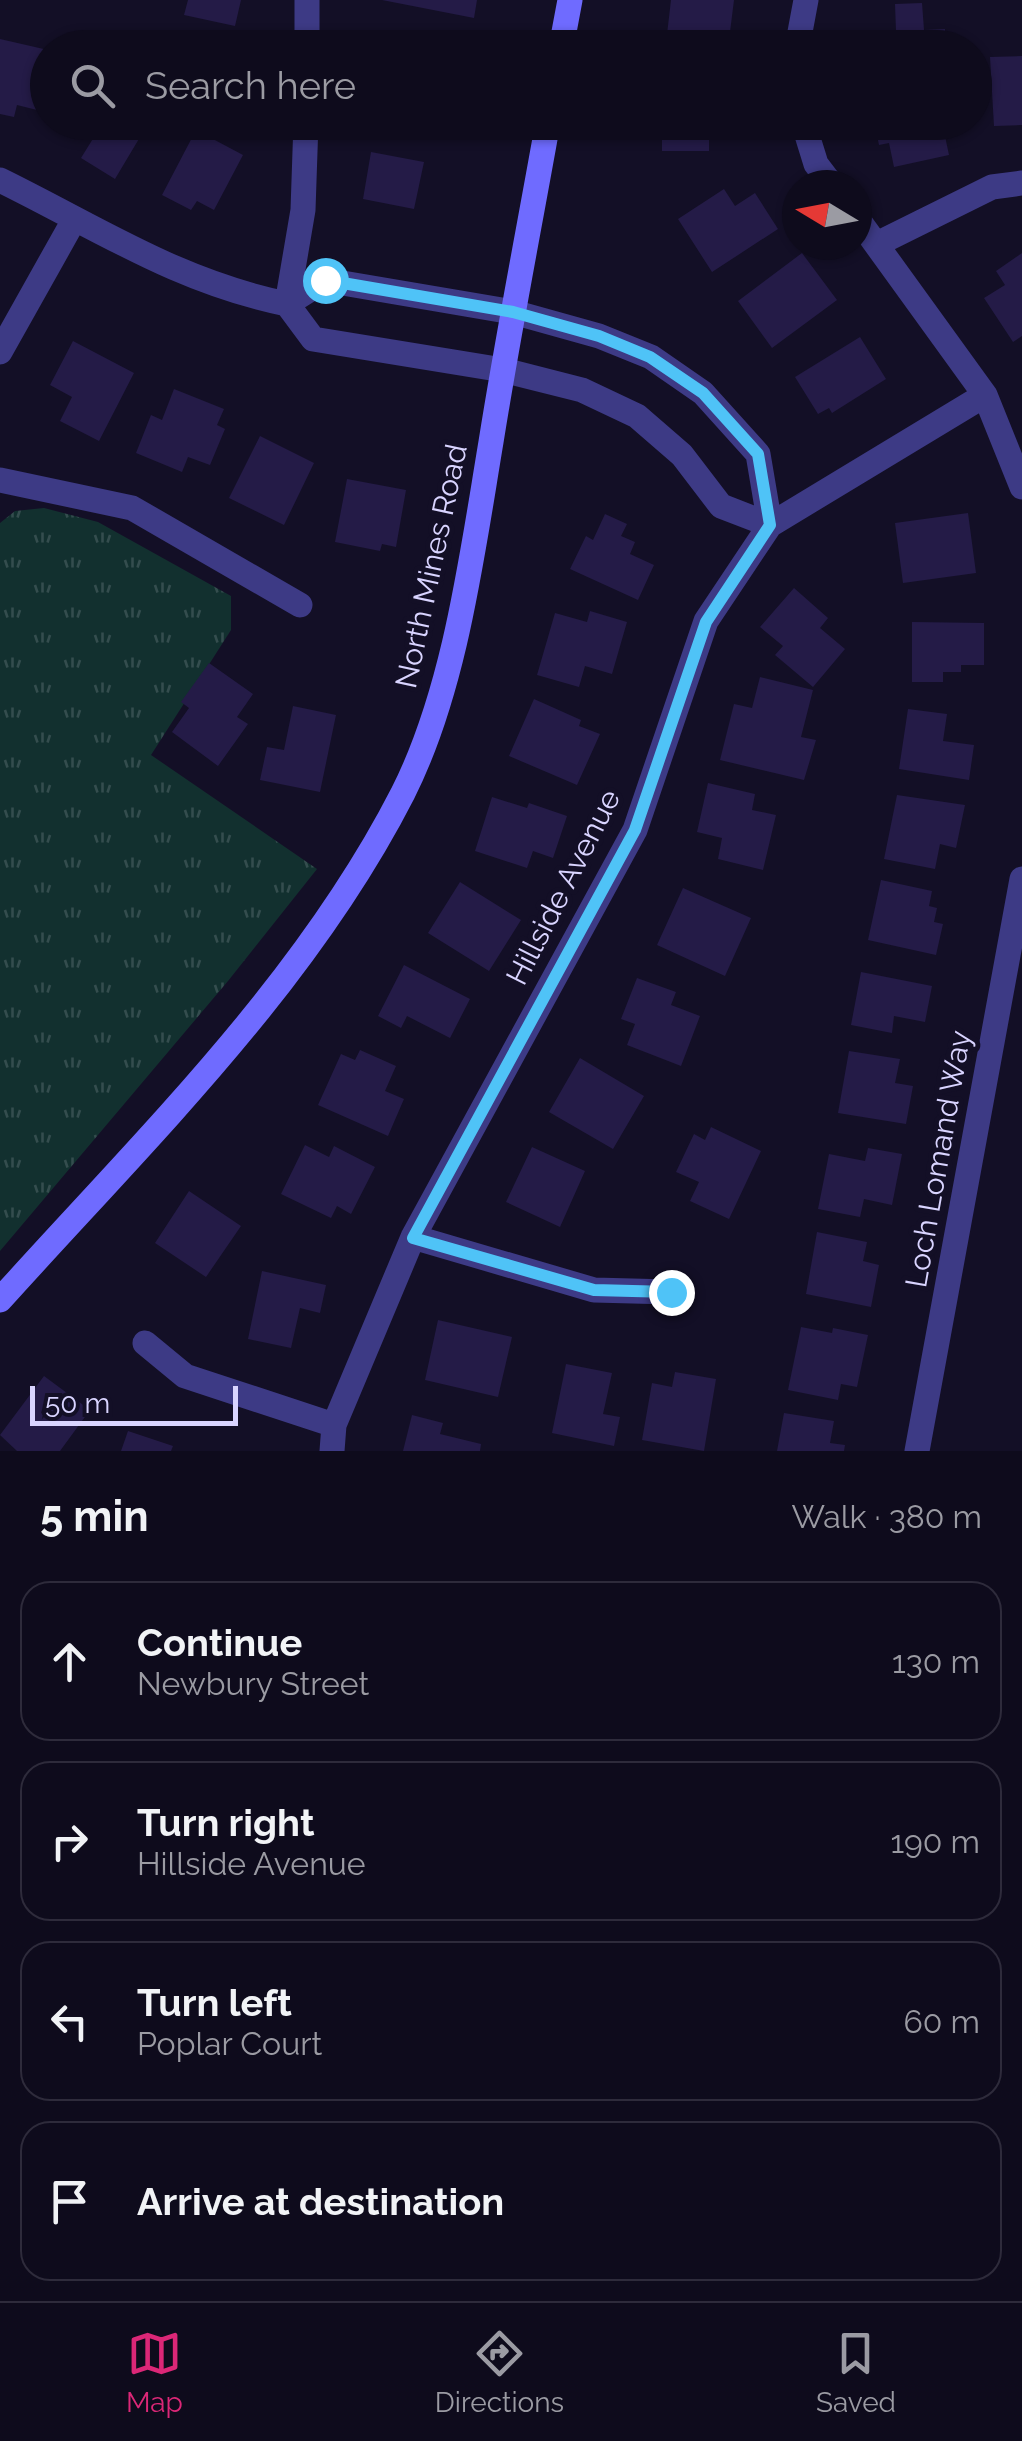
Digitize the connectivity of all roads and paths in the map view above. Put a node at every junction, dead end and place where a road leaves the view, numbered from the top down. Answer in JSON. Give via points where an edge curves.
{"nodes":[{"id":1,"x":307,"y":0,"type":"edge"},
{"id":2,"x":570,"y":0,"type":"edge"},
{"id":3,"x":806,"y":0,"type":"edge"},
{"id":4,"x":306,"y":30,"type":"edge"},
{"id":5,"x":565,"y":30,"type":"edge"},
{"id":6,"x":800,"y":30,"type":"edge"},
{"id":7,"x":305,"y":140,"type":"edge"},
{"id":8,"x":545,"y":140,"type":"edge"},
{"id":9,"x":809,"y":140,"type":"edge"},
{"id":10,"x":821,"y":170,"type":"edge"},
{"id":11,"x":0,"y":180,"type":"edge"},
{"id":12,"x":1022,"y":184,"type":"edge"},
{"id":13,"x":74,"y":220,"type":"junction"},
{"id":14,"x":872,"y":238,"type":"edge"},
{"id":15,"x":877,"y":244,"type":"junction"},
{"id":16,"x":287,"y":304,"type":"junction"},
{"id":17,"x":513,"y":312,"type":"junction"},
{"id":18,"x":0,"y":352,"type":"edge"},
{"id":19,"x":502,"y":370,"type":"junction"},
{"id":20,"x":985,"y":395,"type":"junction"},
{"id":21,"x":0,"y":480,"type":"edge"},
{"id":22,"x":1022,"y":488,"type":"edge"},
{"id":23,"x":770,"y":525,"type":"junction"},
{"id":24,"x":300,"y":605,"type":"dead end"},
{"id":25,"x":1021,"y":896,"type":"edge"},
{"id":26,"x":413,"y":1238,"type":"junction"},
{"id":27,"x":671,"y":1292,"type":"dead end"},
{"id":28,"x":0,"y":1300,"type":"edge"},
{"id":29,"x":145,"y":1344,"type":"dead end"},
{"id":30,"x":334,"y":1425,"type":"junction"},
{"id":31,"x":332,"y":1451,"type":"edge"},
{"id":32,"x":917,"y":1451,"type":"edge"}],
"edges":[{"from":1,"to":4,"type":"street"},
{"from":2,"to":5,"type":"main road"},
{"from":3,"to":6,"type":"street"},
{"from":7,"to":16,"type":"street","via":[[303,210]]},
{"from":8,"to":17,"type":"main road","name":"North Mines Road"},
{"from":9,"to":10,"type":"street"},
{"from":11,"to":13,"type":"street"},
{"from":12,"to":15,"type":"street","via":[[992,187]]},
{"from":13,"to":16,"type":"street","via":[[168,267],[237,294]]},
{"from":13,"to":18,"type":"street"},
{"from":14,"to":15,"type":"street"},
{"from":15,"to":20,"type":"street"},
{"from":16,"to":17,"type":"street","via":[[325,280]]},
{"from":16,"to":19,"type":"street","via":[[313,339]]},
{"from":17,"to":19,"type":"main road","name":"North Mines Road"},
{"from":17,"to":23,"type":"street","via":[[650,357],[703,393],[758,454]]},
{"from":19,"to":23,"type":"street","via":[[582,390],[638,416],[682,455],[721,506]]},
{"from":19,"to":28,"type":"main road","name":"North Mines Road","via":[[465,596],[440,695],[404,790],[312,939],[232,1040]]},
{"from":20,"to":22,"type":"street"},
{"from":20,"to":23,"type":"street","name":"Hillside Avenue"},
{"from":21,"to":24,"type":"street","via":[[132,508]]},
{"from":23,"to":26,"type":"street","name":"Hillside Avenue","via":[[706,622],[635,830]]},
{"from":25,"to":32,"type":"street","name":"Loch Lomand Way"},
{"from":26,"to":27,"type":"street","via":[[594,1290]]},
{"from":26,"to":30,"type":"street","name":"Hillside Avenue"},
{"from":29,"to":30,"type":"street","via":[[184,1376]]},
{"from":30,"to":31,"type":"street","name":"Hillside Avenue"}]}
